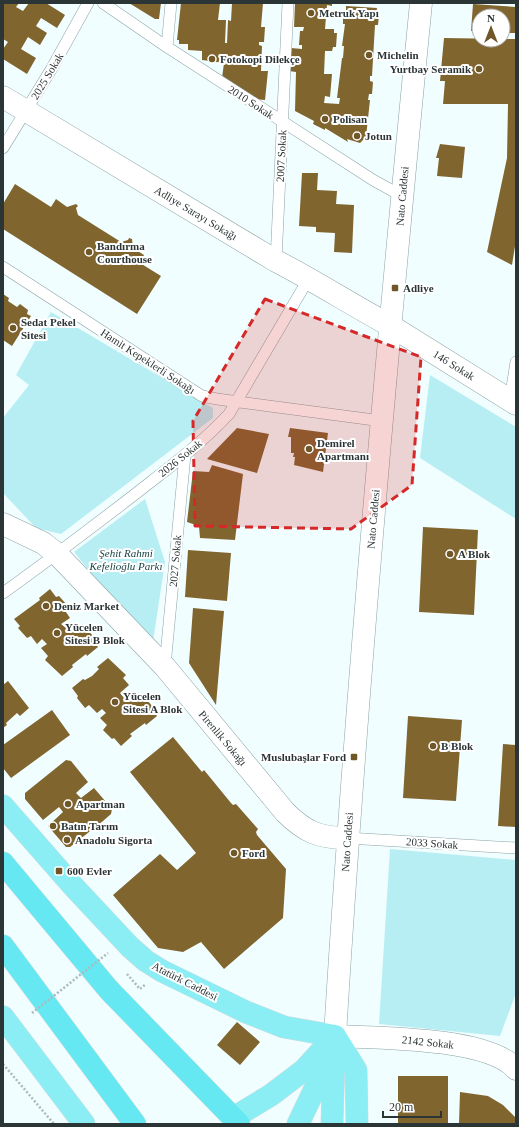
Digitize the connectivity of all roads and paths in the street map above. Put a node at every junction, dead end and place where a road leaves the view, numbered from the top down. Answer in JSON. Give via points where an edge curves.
{"nodes":[{"id":1,"x":88,"y":3,"type":"edge"},
{"id":2,"x":103,"y":3,"type":"edge"},
{"id":3,"x":172,"y":3,"type":"edge"},
{"id":4,"x":288,"y":3,"type":"edge"},
{"id":5,"x":421,"y":3,"type":"edge"},
{"id":6,"x":167,"y":47,"type":"junction"},
{"id":7,"x":3,"y":97,"type":"edge"},
{"id":8,"x":26,"y":110,"type":"junction"},
{"id":9,"x":282,"y":122,"type":"junction"},
{"id":10,"x":3,"y":148,"type":"edge"},
{"id":11,"x":402,"y":196,"type":"junction"},
{"id":12,"x":276,"y":261,"type":"junction"},
{"id":13,"x":3,"y":267,"type":"edge"},
{"id":14,"x":310,"y":278,"type":"junction"},
{"id":15,"x":391,"y":326,"type":"junction"},
{"id":16,"x":516,"y":362,"type":"edge"},
{"id":17,"x":236,"y":401,"type":"junction"},
{"id":18,"x":513,"y":402,"type":"edge"},
{"id":19,"x":382,"y":421,"type":"junction"},
{"id":20,"x":184,"y":456,"type":"junction"},
{"id":21,"x":3,"y":524,"type":"edge"},
{"id":22,"x":57,"y":554,"type":"junction"},
{"id":23,"x":3,"y":593,"type":"edge"},
{"id":24,"x":165,"y":667,"type":"junction"},
{"id":25,"x":3,"y":806,"type":"edge"},
{"id":26,"x":347,"y":838,"type":"junction"},
{"id":27,"x":516,"y":848,"type":"edge"},
{"id":28,"x":3,"y":863,"type":"edge"},
{"id":29,"x":3,"y":946,"type":"edge"},
{"id":30,"x":108,"y":953,"type":"dead end"},
{"id":31,"x":32,"y":1013,"type":"dead end"},
{"id":32,"x":3,"y":1017,"type":"edge"},
{"id":33,"x":335,"y":1036,"type":"junction"},
{"id":34,"x":515,"y":1061,"type":"edge"},
{"id":35,"x":3,"y":1064,"type":"edge"},
{"id":36,"x":236,"y":1121,"type":"edge"},
{"id":37,"x":54,"y":1124,"type":"edge"},
{"id":38,"x":84,"y":1124,"type":"edge"},
{"id":39,"x":135,"y":1124,"type":"edge"},
{"id":40,"x":298,"y":1124,"type":"edge"},
{"id":41,"x":332,"y":1124,"type":"edge"},
{"id":42,"x":357,"y":1124,"type":"edge"}],
"edges":[{"from":1,"to":8,"type":"lane","name":"2025 Sokak"},
{"from":2,"to":6,"type":"lane","name":"2010 Sokak"},
{"from":3,"to":6,"type":"lane"},
{"from":4,"to":9,"type":"lane","name":"2007 Sokak"},
{"from":5,"to":11,"type":"street","name":"Nato Caddesi"},
{"from":6,"to":9,"type":"lane","name":"2010 Sokak"},
{"from":7,"to":8,"type":"street","name":"Adliye Sarayı Sokağı"},
{"from":8,"to":10,"type":"lane","name":"2025 Sokak"},
{"from":8,"to":12,"type":"street","name":"Adliye Sarayı Sokağı"},
{"from":9,"to":11,"type":"lane","name":"2010 Sokak"},
{"from":9,"to":12,"type":"lane","name":"2007 Sokak"},
{"from":11,"to":15,"type":"street","name":"Nato Caddesi"},
{"from":12,"to":14,"type":"street","name":"Adliye Sarayı Sokağı"},
{"from":13,"to":17,"type":"lane","name":"Hamit Kepeklerli Sokağı","via":[[202,396]]},
{"from":14,"to":15,"type":"street","name":"Adliye Sarayı Sokağı"},
{"from":14,"to":17,"type":"lane","name":"2026 Sokak"},
{"from":15,"to":18,"type":"street","name":"146 Sokak"},
{"from":15,"to":19,"type":"street","name":"Nato Caddesi"},
{"from":16,"to":18,"type":"lane"},
{"from":17,"to":19,"type":"lane","name":"Hamit Kepeklerli Sokağı"},
{"from":17,"to":20,"type":"lane","name":"2026 Sokak","via":[[218,426]]},
{"from":19,"to":26,"type":"street","name":"Nato Caddesi"},
{"from":20,"to":22,"type":"lane","name":"2026 Sokak"},
{"from":20,"to":24,"type":"lane","name":"2027 Sokak"},
{"from":21,"to":22,"type":"street","name":"Pirenlik Sokağı","via":[[43,543]]},
{"from":22,"to":23,"type":"lane","name":"2026 Sokak"},
{"from":22,"to":24,"type":"street","name":"Pirenlik Sokağı"},
{"from":24,"to":26,"type":"street","name":"Pirenlik Sokağı","via":[[285,812],[313,833],[329,838]]},
{"from":25,"to":33,"type":"main road","name":"Atatürk Caddesi","via":[[68,881],[146,961],[246,1012],[284,1027]]},
{"from":26,"to":27,"type":"lane","name":"2033 Sokak"},
{"from":26,"to":33,"type":"street","name":"Nato Caddesi"},
{"from":28,"to":36,"type":"highway","via":[[109,990]]},
{"from":29,"to":39,"type":"highway"},
{"from":30,"to":31,"type":"path","bridge":true},
{"from":32,"to":38,"type":"main road"},
{"from":33,"to":34,"type":"street","name":"2142 Sokak","via":[[464,1046]]},
{"from":33,"to":36,"type":"main road","via":[[304,1070]]},
{"from":33,"to":40,"type":"main road","via":[[319,1080]]},
{"from":33,"to":41,"type":"main road"},
{"from":33,"to":42,"type":"main road","via":[[356,1070]]},
{"from":35,"to":37,"type":"path"}]}
